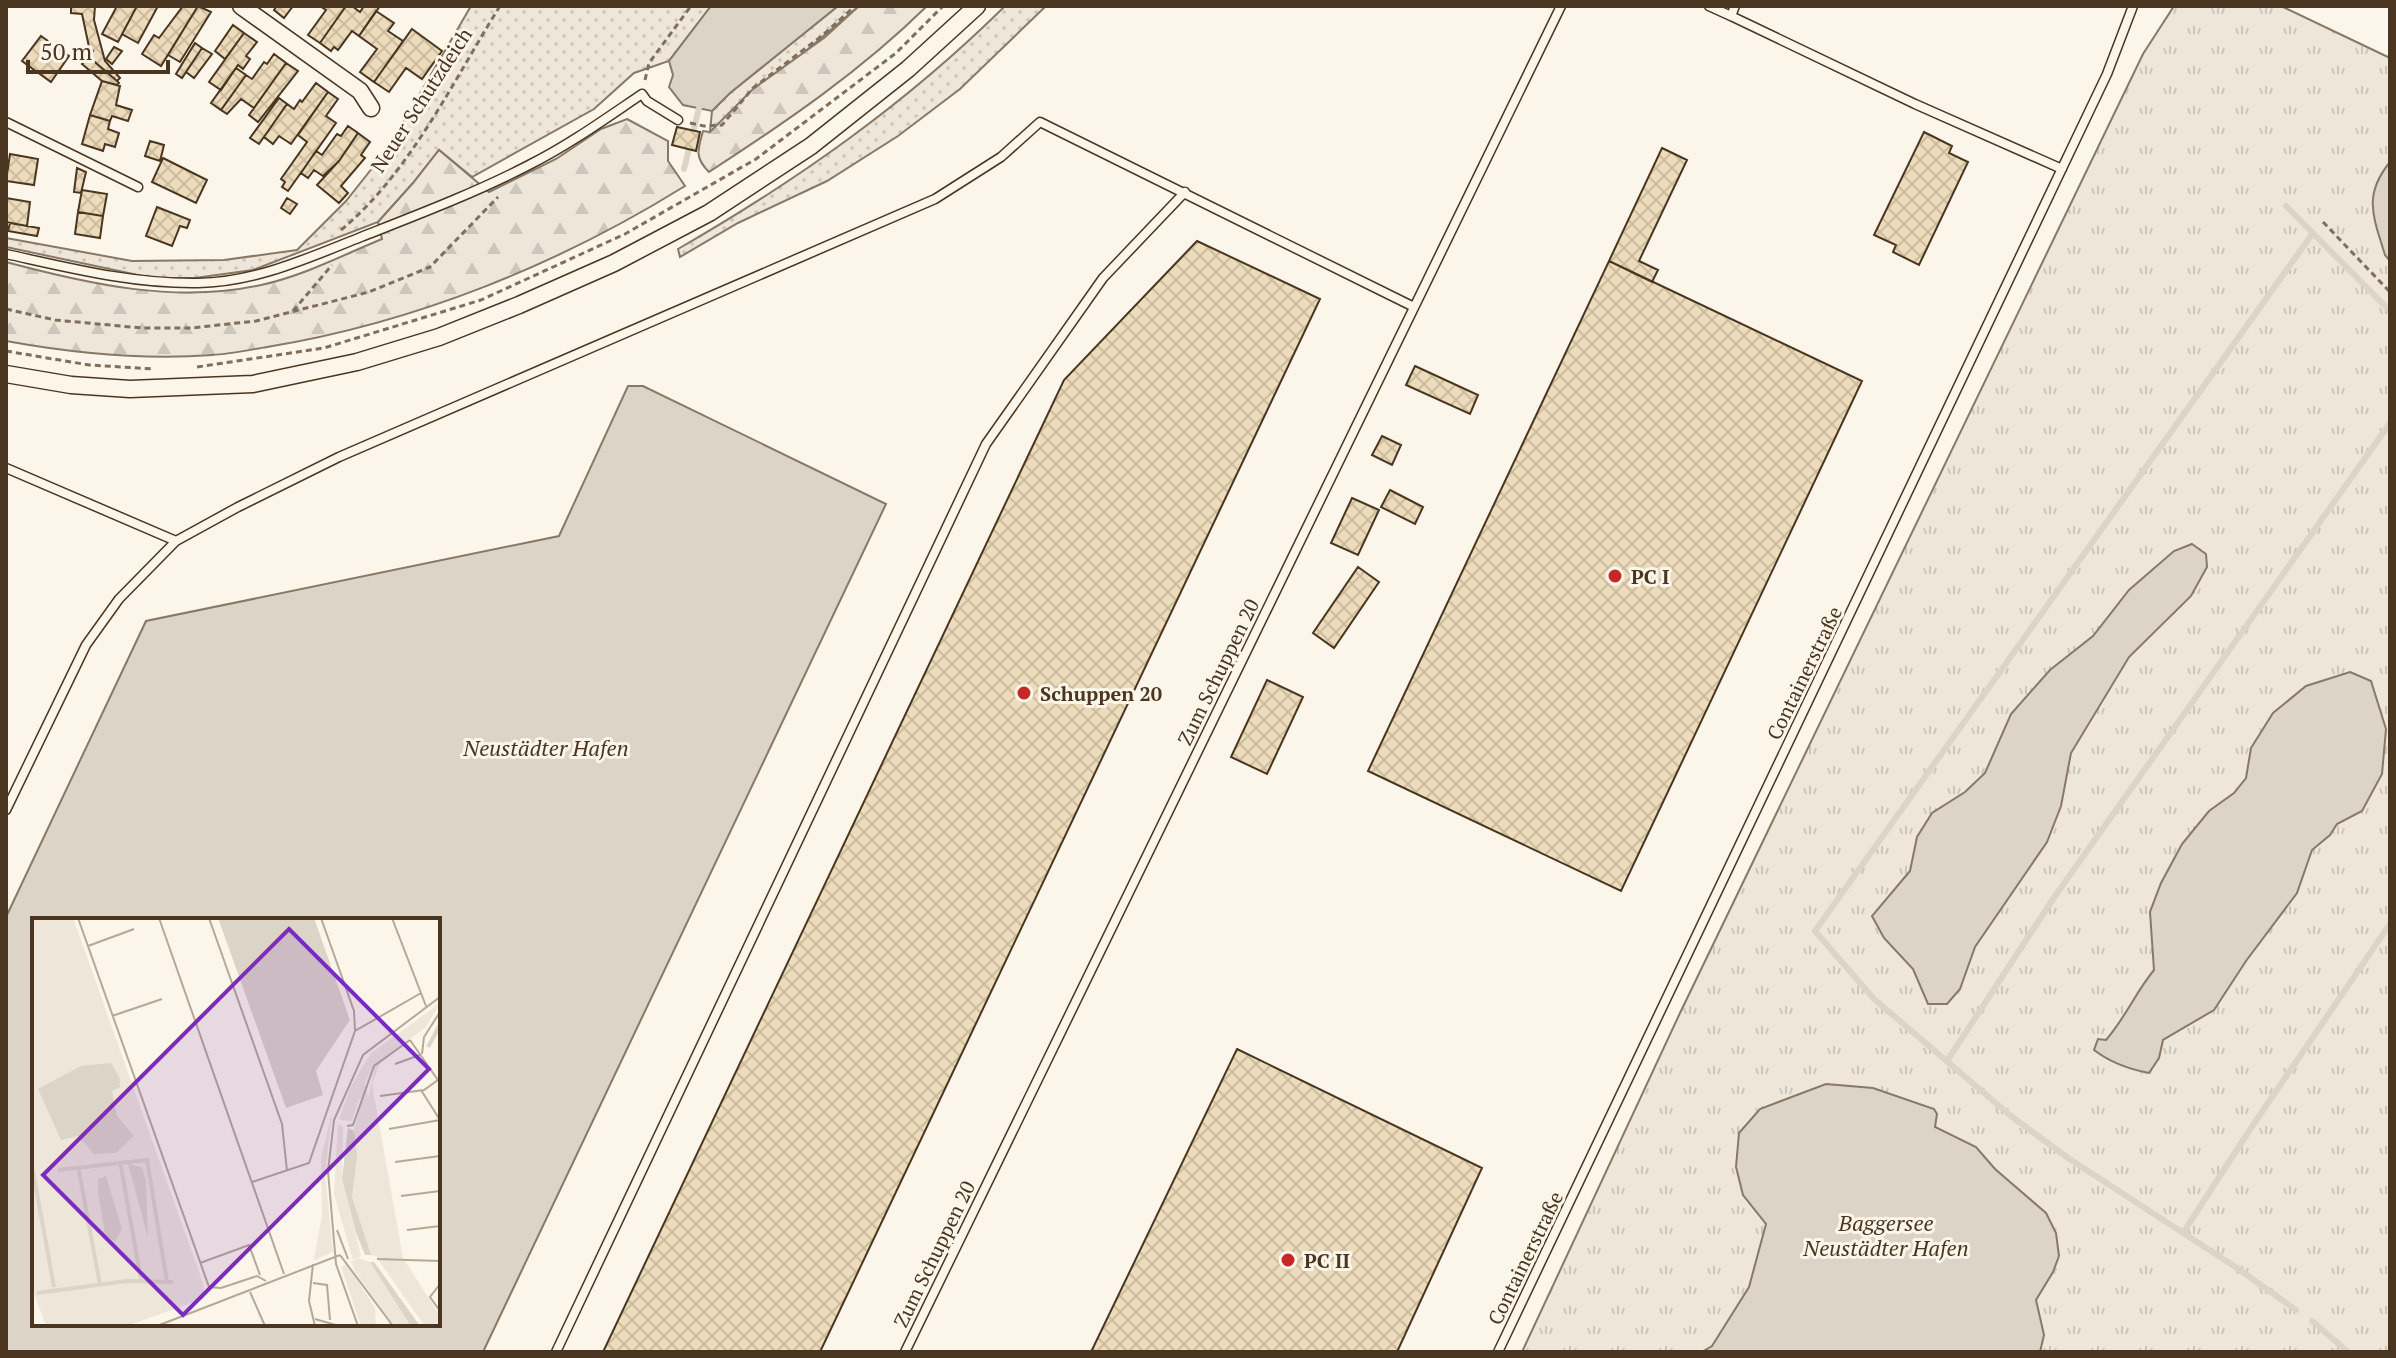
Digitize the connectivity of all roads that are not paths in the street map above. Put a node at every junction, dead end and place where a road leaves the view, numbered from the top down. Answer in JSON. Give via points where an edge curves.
{"nodes":[{"id":1,"x":241,"y":6,"type":"edge"},
{"id":2,"x":977,"y":6,"type":"edge"},
{"id":3,"x":1561,"y":6,"type":"edge"},
{"id":4,"x":1709,"y":6,"type":"edge"},
{"id":5,"x":1735,"y":6,"type":"edge"},
{"id":6,"x":2133,"y":6,"type":"edge"},
{"id":7,"x":1731,"y":16,"type":"junction"},
{"id":8,"x":371,"y":108,"type":"dead end"},
{"id":9,"x":678,"y":120,"type":"dead end"},
{"id":10,"x":6,"y":122,"type":"edge"},
{"id":11,"x":2062,"y":169,"type":"junction"},
{"id":12,"x":138,"y":187,"type":"dead end"},
{"id":13,"x":1185,"y":192,"type":"junction"},
{"id":14,"x":6,"y":254,"type":"edge"},
{"id":15,"x":1414,"y":307,"type":"junction"},
{"id":16,"x":6,"y":374,"type":"edge"},
{"id":17,"x":6,"y":468,"type":"edge"},
{"id":18,"x":176,"y":541,"type":"junction"},
{"id":19,"x":6,"y":810,"type":"edge"},
{"id":20,"x":556,"y":1352,"type":"edge"},
{"id":21,"x":905,"y":1352,"type":"edge"},
{"id":22,"x":1498,"y":1352,"type":"edge"}],
"edges":[{"from":1,"to":8,"type":"street","via":[[360,91]]},
{"from":2,"to":16,"type":"street","via":[[811,146],[709,213],[614,263],[439,337],[357,362],[253,384],[130,389]]},
{"from":3,"to":15,"type":"lane","name":"Zum Schuppen 20"},
{"from":4,"to":7,"type":"lane"},
{"from":5,"to":7,"type":"lane"},
{"from":6,"to":11,"type":"lane","name":"Containerstraße"},
{"from":7,"to":11,"type":"lane"},
{"from":9,"to":14,"type":"lane","via":[[642,94],[527,166],[422,213],[254,276],[156,283]]},
{"from":10,"to":12,"type":"lane"},
{"from":11,"to":22,"type":"lane","name":"Containerstraße"},
{"from":13,"to":15,"type":"lane"},
{"from":13,"to":18,"type":"lane","via":[[1040,122],[1001,157],[935,199],[339,457]]},
{"from":13,"to":20,"type":"lane","via":[[1103,278],[986,444]]},
{"from":15,"to":21,"type":"lane","name":"Zum Schuppen 20"},
{"from":17,"to":18,"type":"lane"},
{"from":18,"to":19,"type":"lane","via":[[119,599],[86,645]]}]}
